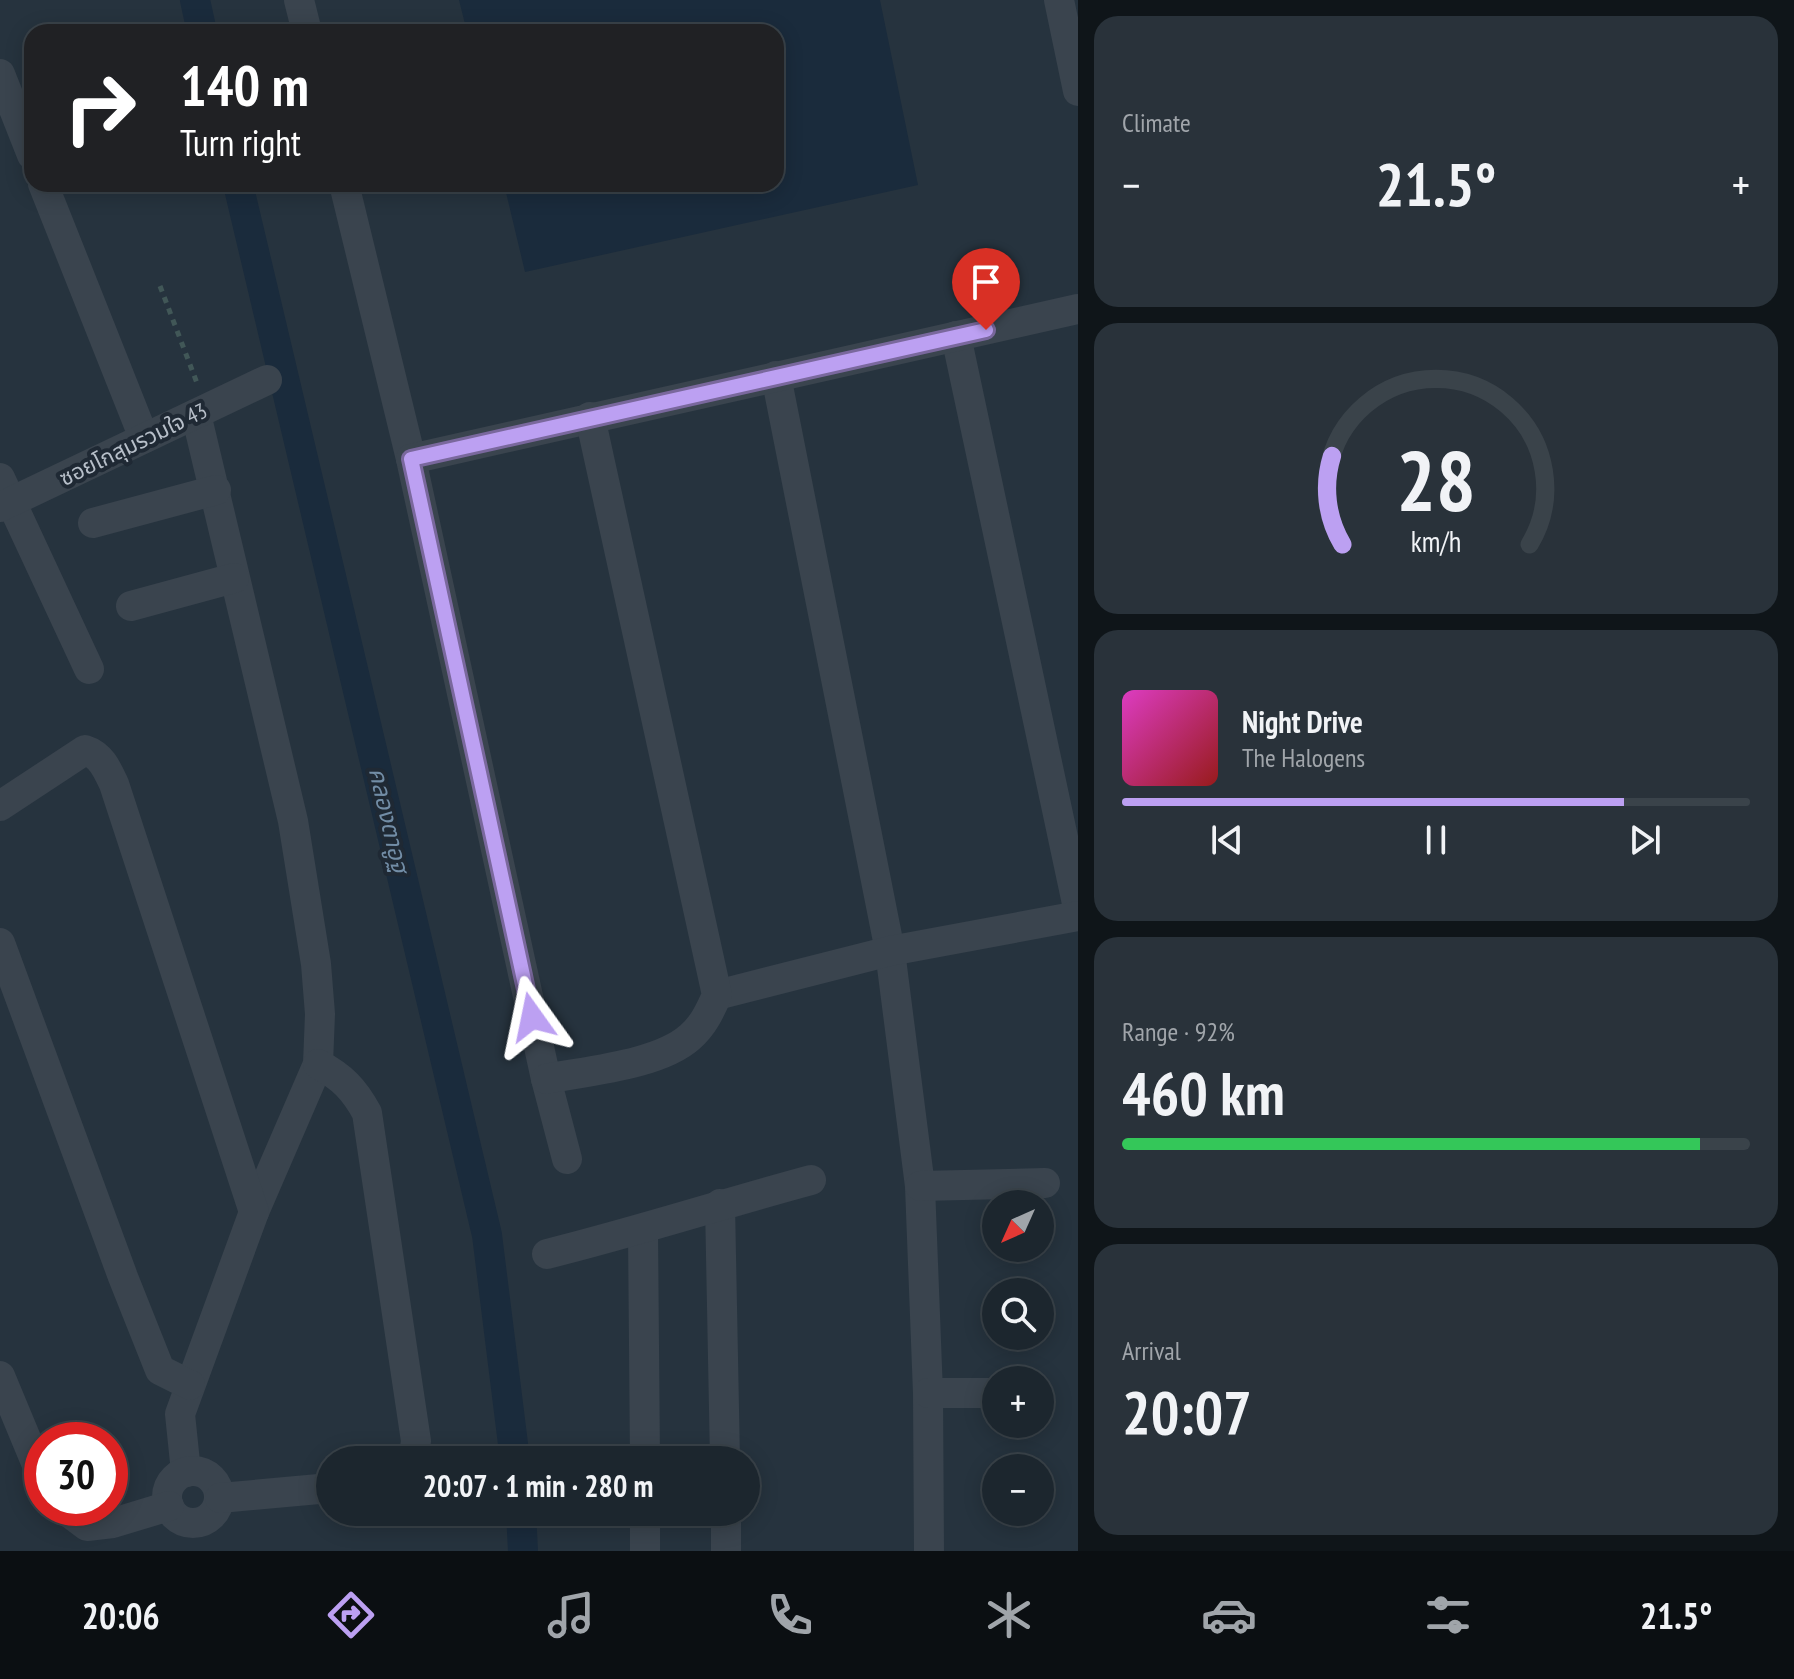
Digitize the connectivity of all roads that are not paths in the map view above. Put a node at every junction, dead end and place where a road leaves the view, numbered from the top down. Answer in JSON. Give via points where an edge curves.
{"nodes":[{"id":1,"x":299,"y":0,"type":"edge"},
{"id":2,"x":1059,"y":0,"type":"edge"},
{"id":3,"x":305,"y":24,"type":"edge"},
{"id":4,"x":0,"y":74,"type":"edge"},
{"id":5,"x":1078,"y":91,"type":"edge"},
{"id":6,"x":24,"y":135,"type":"edge"},
{"id":7,"x":46,"y":192,"type":"edge"},
{"id":8,"x":346,"y":192,"type":"edge"},
{"id":9,"x":1078,"y":309,"type":"edge"},
{"id":10,"x":956,"y":336,"type":"junction"},
{"id":11,"x":776,"y":376,"type":"junction"},
{"id":12,"x":267,"y":380,"type":"dead end"},
{"id":13,"x":201,"y":411,"type":"junction"},
{"id":14,"x":590,"y":417,"type":"junction"},
{"id":15,"x":144,"y":438,"type":"junction"},
{"id":16,"x":411,"y":459,"type":"junction"},
{"id":17,"x":216,"y":490,"type":"junction"},
{"id":18,"x":3,"y":496,"type":"edge"},
{"id":19,"x":93,"y":523,"type":"dead end"},
{"id":20,"x":234,"y":578,"type":"junction"},
{"id":21,"x":131,"y":606,"type":"dead end"},
{"id":22,"x":89,"y":669,"type":"dead end"},
{"id":23,"x":0,"y":806,"type":"edge"},
{"id":24,"x":1078,"y":908,"type":"edge"},
{"id":25,"x":1078,"y":916,"type":"edge"},
{"id":26,"x":0,"y":943,"type":"edge"},
{"id":27,"x":890,"y":951,"type":"junction"},
{"id":28,"x":717,"y":995,"type":"junction"},
{"id":29,"x":318,"y":1064,"type":"junction"},
{"id":30,"x":546,"y":1079,"type":"junction"},
{"id":31,"x":567,"y":1159,"type":"dead end"},
{"id":32,"x":811,"y":1180,"type":"dead end"},
{"id":33,"x":1045,"y":1183,"type":"dead end"},
{"id":34,"x":920,"y":1186,"type":"junction"},
{"id":35,"x":720,"y":1204,"type":"junction"},
{"id":36,"x":254,"y":1212,"type":"junction"},
{"id":37,"x":643,"y":1231,"type":"junction"},
{"id":38,"x":547,"y":1254,"type":"dead end"},
{"id":39,"x":0,"y":1376,"type":"edge"},
{"id":40,"x":190,"y":1385,"type":"junction"},
{"id":41,"x":928,"y":1393,"type":"junction"},
{"id":42,"x":982,"y":1393,"type":"edge"},
{"id":43,"x":24,"y":1434,"type":"edge"},
{"id":44,"x":415,"y":1446,"type":"edge"},
{"id":45,"x":645,"y":1446,"type":"edge"},
{"id":46,"x":725,"y":1446,"type":"edge"},
{"id":47,"x":186,"y":1472,"type":"junction"},
{"id":48,"x":316,"y":1489,"type":"edge"},
{"id":49,"x":220,"y":1498,"type":"junction"},
{"id":50,"x":128,"y":1524,"type":"edge"},
{"id":51,"x":645,"y":1526,"type":"edge"},
{"id":52,"x":726,"y":1526,"type":"edge"},
{"id":53,"x":185,"y":1527,"type":"edge"},
{"id":54,"x":645,"y":1551,"type":"edge"},
{"id":55,"x":726,"y":1551,"type":"edge"},
{"id":56,"x":929,"y":1551,"type":"edge"}],
"edges":[{"from":1,"to":3,"type":"street"},
{"from":2,"to":5,"type":"street"},
{"from":4,"to":6,"type":"street"},
{"from":7,"to":15,"type":"street"},
{"from":8,"to":16,"type":"street"},
{"from":9,"to":10,"type":"street"},
{"from":10,"to":11,"type":"street"},
{"from":10,"to":24,"type":"street"},
{"from":11,"to":14,"type":"street"},
{"from":11,"to":27,"type":"street"},
{"from":12,"to":13,"type":"street","name":"ซอยโกสุมรวมใจ 43"},
{"from":13,"to":15,"type":"street","name":"ซอยโกสุมรวมใจ 43"},
{"from":13,"to":17,"type":"street"},
{"from":14,"to":16,"type":"street"},
{"from":14,"to":28,"type":"street"},
{"from":15,"to":18,"type":"street","name":"ซอยโกสุมรวมใจ 43"},
{"from":16,"to":30,"type":"street"},
{"from":17,"to":19,"type":"street"},
{"from":17,"to":20,"type":"street"},
{"from":18,"to":22,"type":"street"},
{"from":20,"to":21,"type":"street"},
{"from":20,"to":29,"type":"street","via":[[293,821],[316,964]]},
{"from":23,"to":36,"type":"street","via":[[85,750],[105,765]]},
{"from":25,"to":27,"type":"street"},
{"from":26,"to":40,"type":"street","via":[[160,1370]]},
{"from":27,"to":28,"type":"street"},
{"from":27,"to":34,"type":"street"},
{"from":28,"to":30,"type":"street","via":[[703,1023],[664,1052]]},
{"from":29,"to":36,"type":"street"},
{"from":29,"to":44,"type":"street","via":[[357,1093],[367,1113]]},
{"from":30,"to":31,"type":"street"},
{"from":32,"to":35,"type":"street"},
{"from":33,"to":34,"type":"street"},
{"from":34,"to":41,"type":"street"},
{"from":35,"to":37,"type":"street"},
{"from":35,"to":46,"type":"street"},
{"from":36,"to":40,"type":"street"},
{"from":37,"to":38,"type":"street"},
{"from":37,"to":45,"type":"street"},
{"from":39,"to":43,"type":"street"},
{"from":40,"to":47,"type":"street","via":[[180,1414]]},
{"from":41,"to":42,"type":"street"},
{"from":41,"to":56,"type":"street"},
{"from":47,"to":49,"type":"street","via":[[193,1469],[213,1478]]},
{"from":47,"to":53,"type":"street","via":[[174,1477],[165,1496]]},
{"from":48,"to":49,"type":"street"},
{"from":49,"to":53,"type":"street","via":[[211,1517]]},
{"from":50,"to":53,"type":"street"},
{"from":51,"to":54,"type":"street"},
{"from":52,"to":55,"type":"street"}]}
